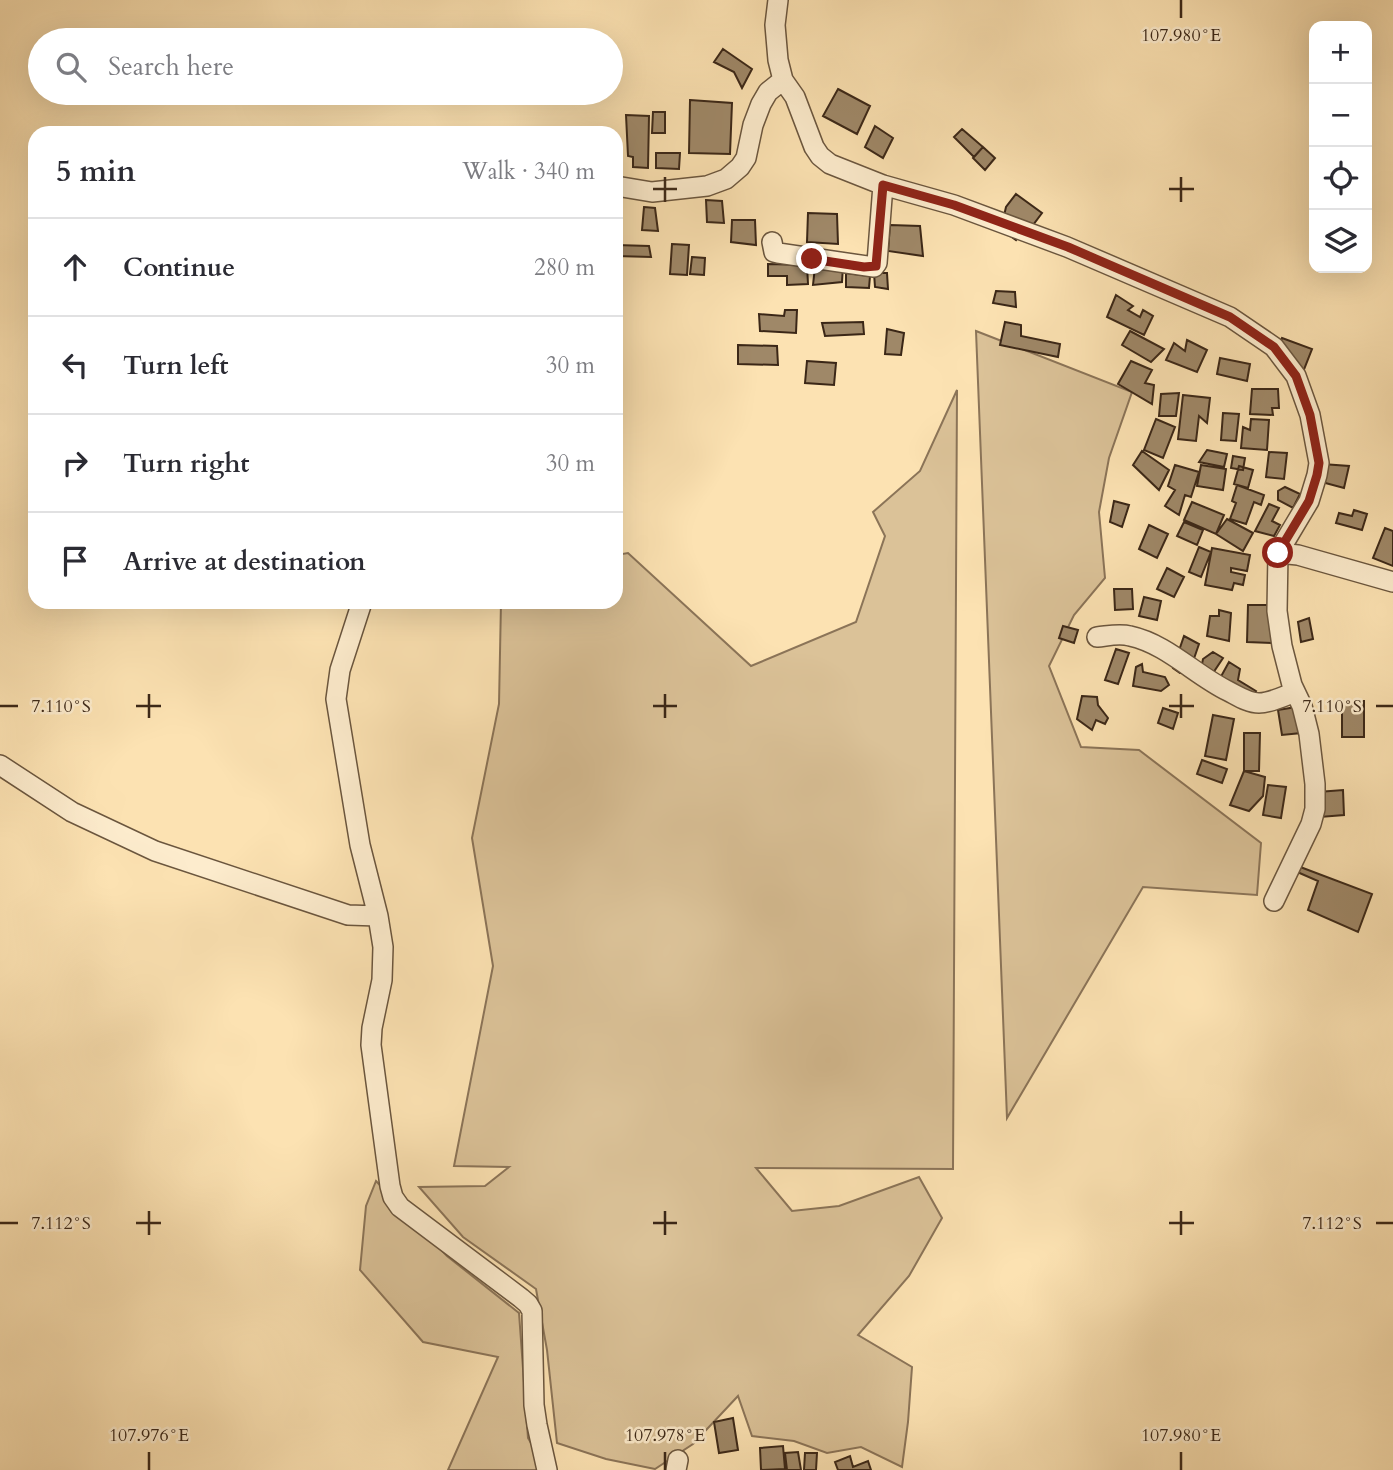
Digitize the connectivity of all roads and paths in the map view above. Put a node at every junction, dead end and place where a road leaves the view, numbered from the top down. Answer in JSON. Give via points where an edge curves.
{"nodes":[{"id":1,"x":778,"y":0,"type":"edge"},
{"id":2,"x":783,"y":80,"type":"junction"},
{"id":3,"x":883,"y":185,"type":"junction"},
{"id":4,"x":623,"y":187,"type":"edge"},
{"id":5,"x":772,"y":242,"type":"dead end"},
{"id":6,"x":1278,"y":553,"type":"junction"},
{"id":7,"x":1393,"y":582,"type":"edge"},
{"id":8,"x":360,"y":609,"type":"edge"},
{"id":9,"x":1097,"y":637,"type":"dead end"},
{"id":10,"x":1295,"y":692,"type":"junction"},
{"id":11,"x":0,"y":765,"type":"edge"},
{"id":12,"x":1274,"y":901,"type":"dead end"},
{"id":13,"x":378,"y":916,"type":"junction"},
{"id":14,"x":547,"y":1470,"type":"edge"}],
"edges":[{"from":1,"to":2,"type":"street","via":[[775,25]]},
{"from":2,"to":3,"type":"street","via":[[820,156]]},
{"from":2,"to":4,"type":"street","via":[[764,98],[746,158],[726,179],[707,186],[652,192]]},
{"from":3,"to":5,"type":"street","via":[[874,267],[778,253]]},
{"from":3,"to":6,"type":"street","via":[[954,205],[1068,247],[1230,317],[1274,347],[1296,376],[1310,415],[1319,463],[1309,501]]},
{"from":6,"to":7,"type":"street"},
{"from":6,"to":10,"type":"street","via":[[1277,611]]},
{"from":8,"to":13,"type":"street","via":[[340,670],[336,699],[360,845]]},
{"from":9,"to":10,"type":"street","via":[[1123,635],[1146,642],[1212,684],[1247,700],[1267,702]]},
{"from":10,"to":12,"type":"street","via":[[1313,755],[1315,808]]},
{"from":11,"to":13,"type":"street","via":[[72,812],[155,851],[348,915]]},
{"from":13,"to":14,"type":"street","via":[[383,968],[371,1045],[393,1197],[400,1207],[522,1298],[532,1311],[534,1405]]}]}
